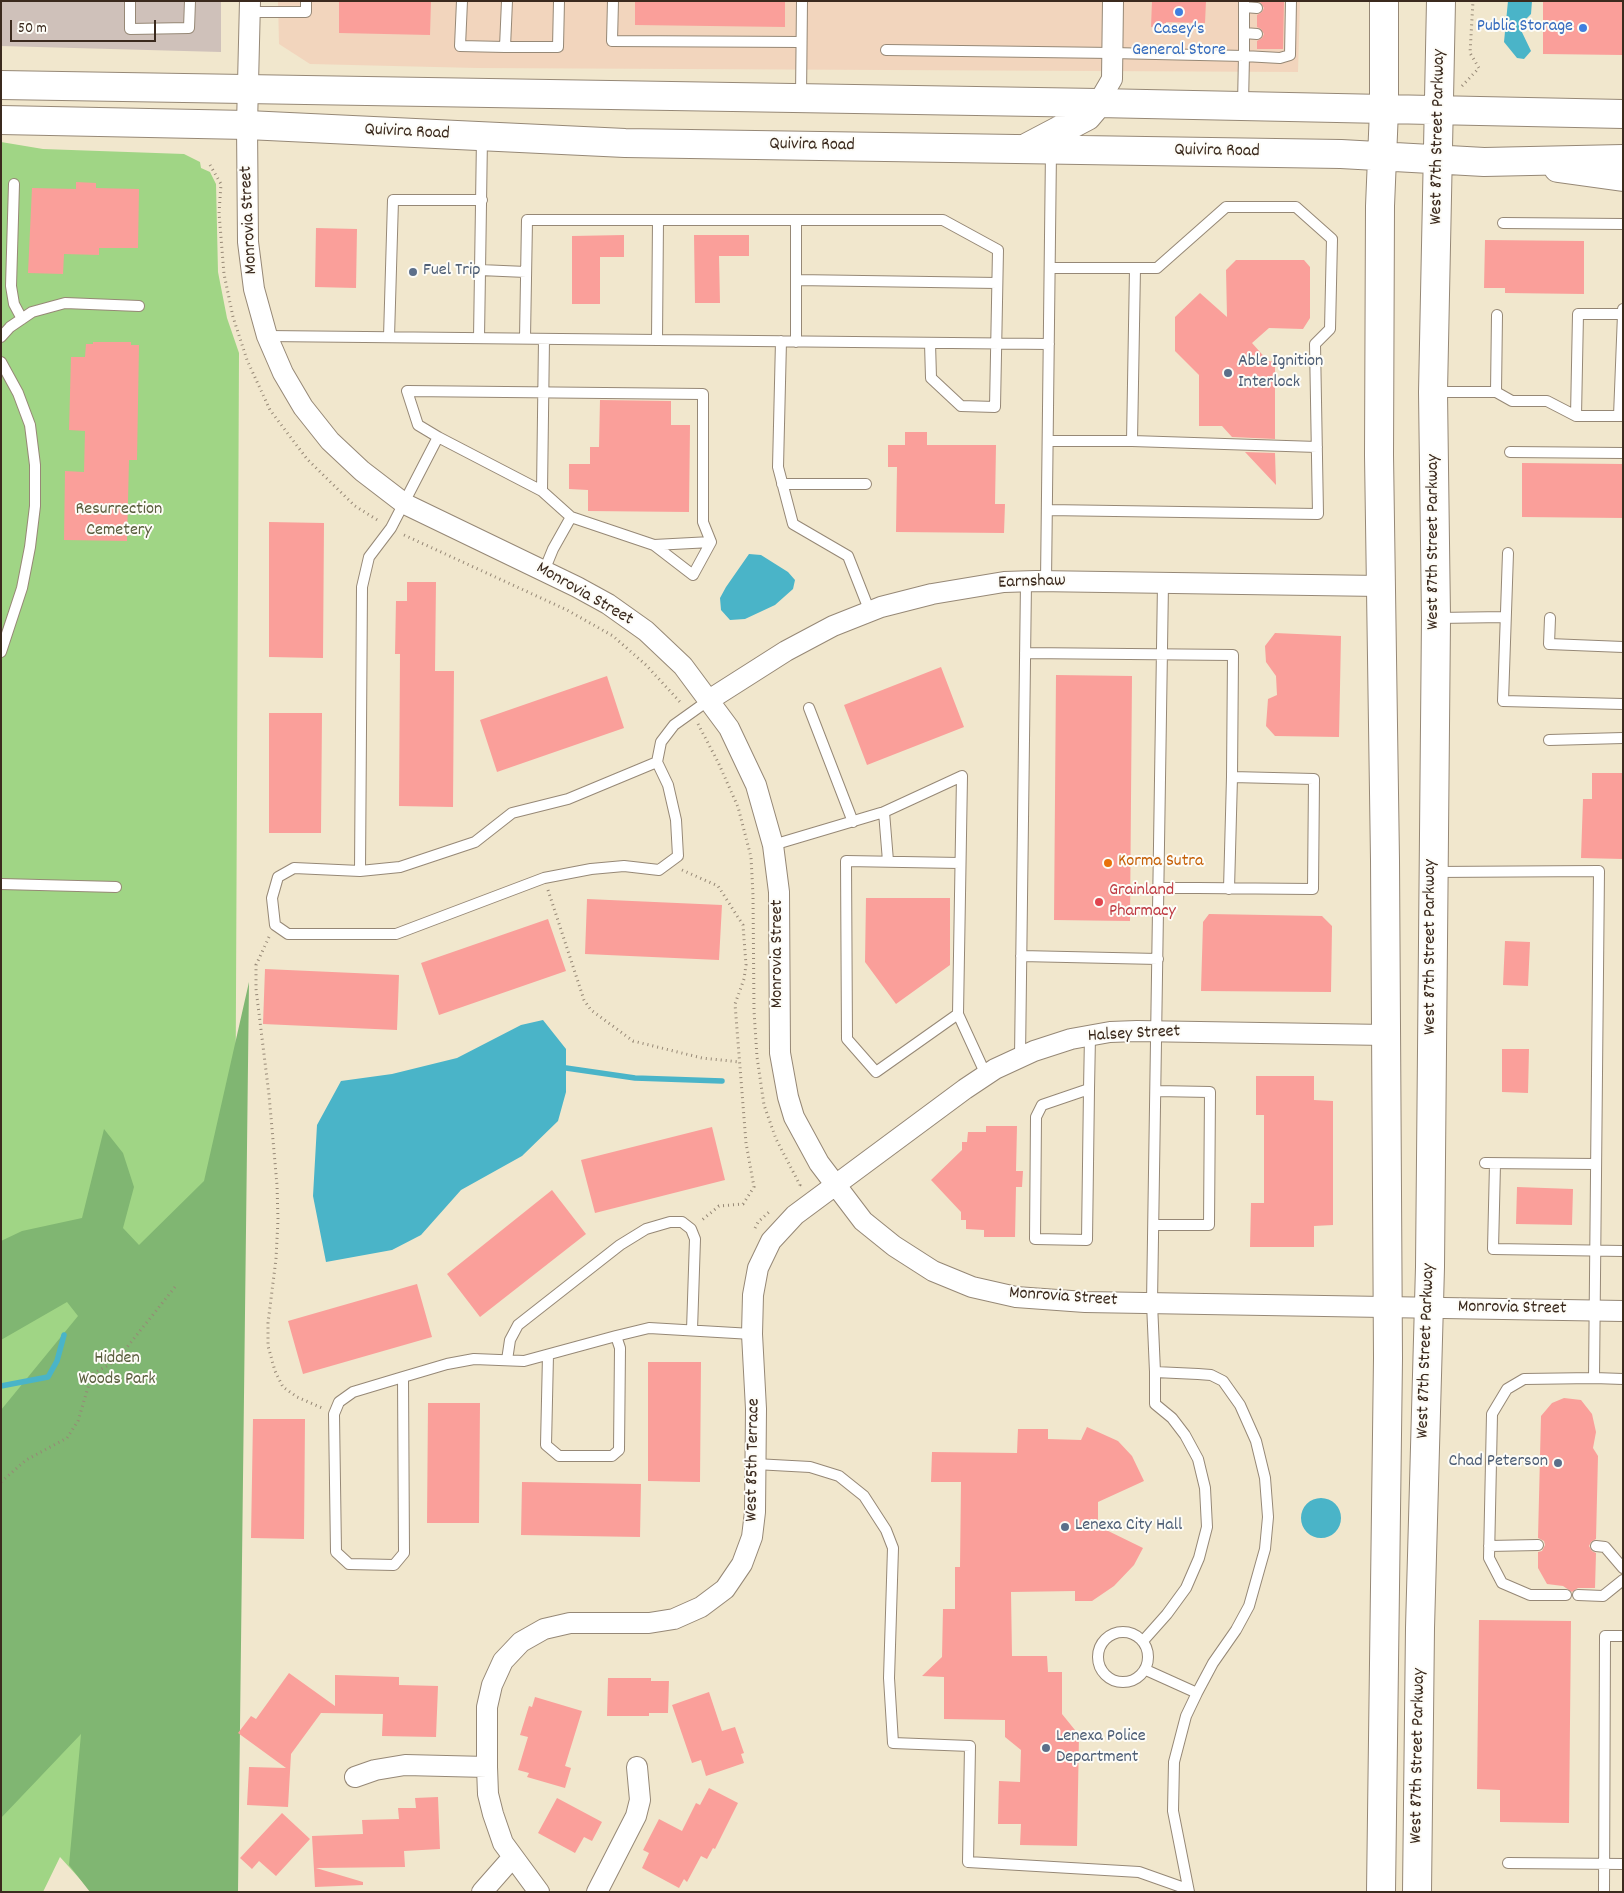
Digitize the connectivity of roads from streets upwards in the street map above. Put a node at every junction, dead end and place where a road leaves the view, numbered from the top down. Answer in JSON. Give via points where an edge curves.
{"nodes":[{"id":1,"x":1114,"y":1,"type":"edge"},
{"id":2,"x":1384,"y":1,"type":"edge"},
{"id":3,"x":1441,"y":1,"type":"edge"},
{"id":4,"x":250,"y":7,"type":"edge"},
{"id":5,"x":1,"y":85,"type":"edge"},
{"id":6,"x":248,"y":90,"type":"junction"},
{"id":7,"x":1098,"y":103,"type":"junction"},
{"id":8,"x":1384,"y":110,"type":"junction"},
{"id":9,"x":1439,"y":110,"type":"junction"},
{"id":10,"x":1623,"y":114,"type":"edge"},
{"id":11,"x":1,"y":120,"type":"edge"},
{"id":12,"x":247,"y":125,"type":"junction"},
{"id":13,"x":1038,"y":148,"type":"junction"},
{"id":14,"x":1381,"y":157,"type":"junction"},
{"id":15,"x":1438,"y":159,"type":"junction"},
{"id":16,"x":1623,"y":159,"type":"edge"},
{"id":17,"x":1512,"y":162,"type":"junction"},
{"id":18,"x":1623,"y":177,"type":"edge"},
{"id":19,"x":1380,"y":586,"type":"junction"},
{"id":20,"x":709,"y":700,"type":"junction"},
{"id":21,"x":1386,"y":1034,"type":"junction"},
{"id":22,"x":835,"y":1185,"type":"junction"},
{"id":23,"x":1387,"y":1307,"type":"junction"},
{"id":24,"x":1427,"y":1308,"type":"junction"},
{"id":25,"x":1623,"y":1311,"type":"edge"},
{"id":26,"x":487,"y":1767,"type":"junction"},
{"id":27,"x":637,"y":1767,"type":"dead end"},
{"id":28,"x":355,"y":1777,"type":"dead end"},
{"id":29,"x":512,"y":1858,"type":"junction"},
{"id":30,"x":482,"y":1892,"type":"edge"},
{"id":31,"x":538,"y":1892,"type":"edge"},
{"id":32,"x":597,"y":1892,"type":"edge"},
{"id":33,"x":1382,"y":1892,"type":"edge"},
{"id":34,"x":1417,"y":1892,"type":"edge"}],
"edges":[{"from":1,"to":7,"type":"street","via":[[1112,79]]},
{"from":2,"to":8,"type":"main road","name":"West 87th Street Parkway"},
{"from":3,"to":9,"type":"main road","name":"West 87th Street Parkway"},
{"from":4,"to":6,"type":"street","name":"Monrovia Street"},
{"from":5,"to":6,"type":"main road"},
{"from":6,"to":7,"type":"main road"},
{"from":6,"to":12,"type":"street","name":"Monrovia Street"},
{"from":7,"to":8,"type":"main road"},
{"from":7,"to":13,"type":"main road","via":[[1087,116]]},
{"from":8,"to":9,"type":"main road"},
{"from":8,"to":14,"type":"main road","name":"West 87th Street Parkway"},
{"from":9,"to":10,"type":"main road"},
{"from":9,"to":15,"type":"main road","name":"West 87th Street Parkway"},
{"from":11,"to":12,"type":"main road","name":"Quivira Road"},
{"from":12,"to":13,"type":"main road","name":"Quivira Road","via":[[625,143]]},
{"from":12,"to":20,"type":"street","name":"Monrovia Street","via":[[248,242],[254,289],[267,336],[283,373],[303,407],[330,441],[362,472],[405,504],[608,604],[646,631],[683,666]]},
{"from":13,"to":14,"type":"main road","name":"Quivira Road"},
{"from":14,"to":15,"type":"main road","name":"Quivira Road"},
{"from":14,"to":19,"type":"main road","name":"West 87th Street Parkway"},
{"from":15,"to":17,"type":"main road","name":"Quivira Road"},
{"from":15,"to":24,"type":"main road","name":"West 87th Street Parkway","via":[[1433,392],[1436,618]]},
{"from":16,"to":17,"type":"main road","name":"Quivira Road"},
{"from":17,"to":18,"type":"main road"},
{"from":19,"to":20,"type":"street","name":"Earnshaw","via":[[1046,581],[1004,582],[932,594],[833,626],[786,651]]},
{"from":19,"to":21,"type":"main road","name":"West 87th Street Parkway"},
{"from":20,"to":22,"type":"street","name":"Monrovia Street","via":[[747,762],[764,809],[779,892],[778,1011],[783,1076],[794,1117]]},
{"from":21,"to":22,"type":"street","name":"Halsey Street","via":[[1157,1031],[1110,1032],[1070,1039],[1034,1051],[986,1075]]},
{"from":21,"to":23,"type":"main road","name":"West 87th Street Parkway"},
{"from":22,"to":23,"type":"street","name":"Monrovia Street","via":[[864,1221],[894,1246],[933,1271],[972,1287],[1016,1297],[1085,1302]]},
{"from":22,"to":26,"type":"street","name":"West 85th Terrace","via":[[795,1215],[771,1241],[758,1268],[753,1295],[752,1334],[756,1408],[755,1512],[752,1537],[742,1564],[725,1589],[701,1607],[674,1619],[649,1623],[570,1623],[544,1629],[522,1642],[503,1661],[492,1685],[487,1707]]},
{"from":23,"to":24,"type":"street","name":"Monrovia Street"},
{"from":23,"to":33,"type":"main road","name":"West 87th Street Parkway"},
{"from":24,"to":25,"type":"street","name":"Monrovia Street"},
{"from":24,"to":34,"type":"main road","name":"West 87th Street Parkway"},
{"from":26,"to":28,"type":"street","via":[[405,1765]]},
{"from":26,"to":29,"type":"street","name":"West 85th Terrace","via":[[492,1814]]},
{"from":27,"to":32,"type":"street","via":[[640,1800],[636,1816]]},
{"from":29,"to":30,"type":"street"},
{"from":29,"to":31,"type":"street","name":"West 85th Terrace"}]}
